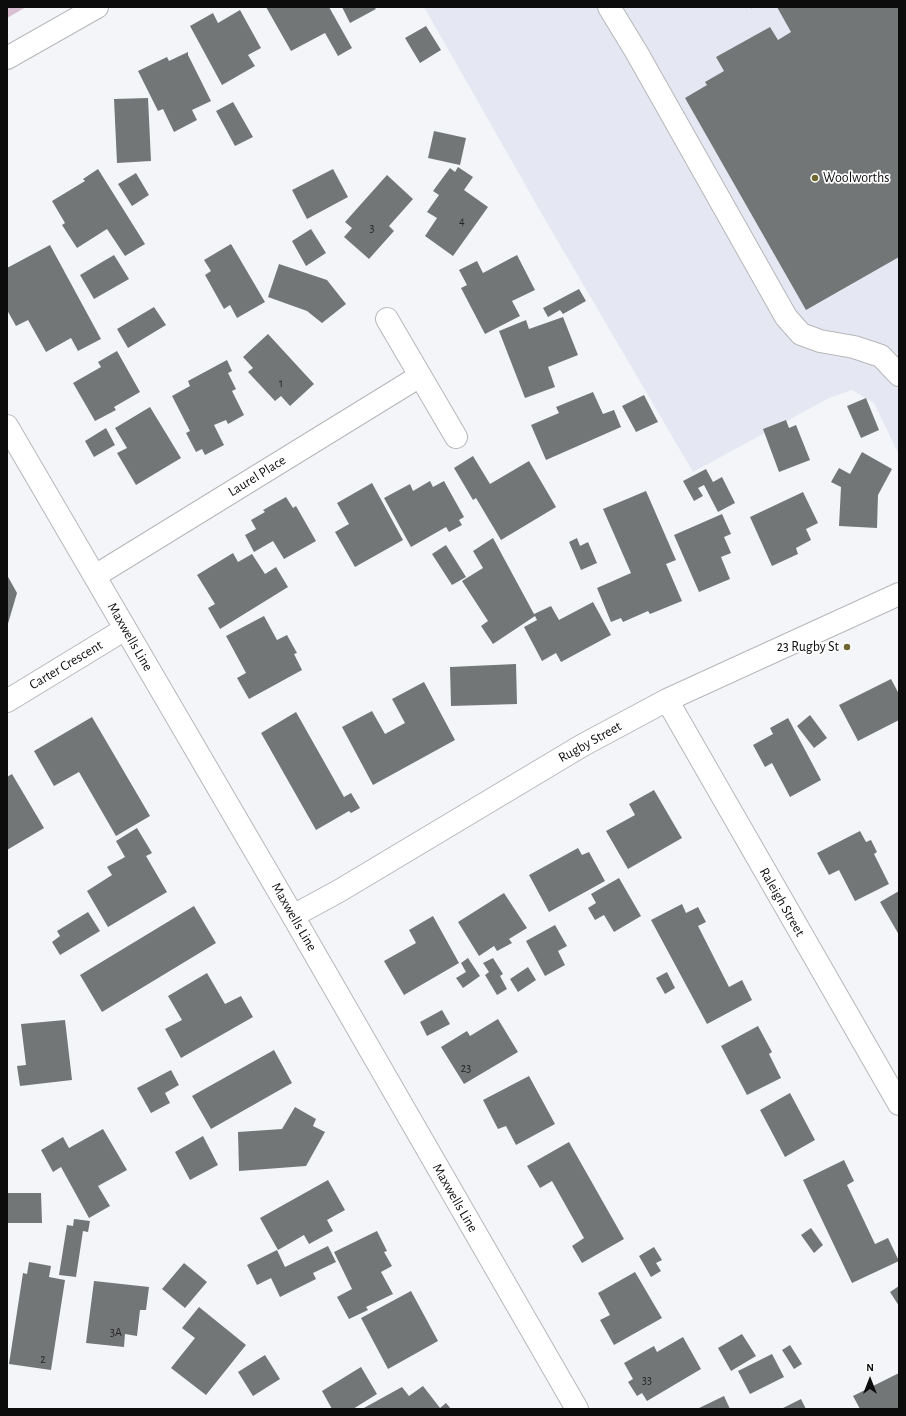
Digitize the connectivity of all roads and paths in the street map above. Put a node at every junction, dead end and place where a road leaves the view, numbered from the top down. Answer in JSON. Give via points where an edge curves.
{"nodes":[{"id":1,"x":97,"y":7,"type":"edge"},
{"id":2,"x":609,"y":7,"type":"edge"},
{"id":3,"x":7,"y":58,"type":"edge"},
{"id":4,"x":387,"y":318,"type":"dead end"},
{"id":5,"x":899,"y":375,"type":"edge"},
{"id":6,"x":420,"y":376,"type":"junction"},
{"id":7,"x":7,"y":426,"type":"edge"},
{"id":8,"x":456,"y":437,"type":"dead end"},
{"id":9,"x":95,"y":576,"type":"junction"},
{"id":10,"x":899,"y":594,"type":"edge"},
{"id":11,"x":125,"y":629,"type":"junction"},
{"id":12,"x":666,"y":700,"type":"junction"},
{"id":13,"x":7,"y":701,"type":"edge"},
{"id":14,"x":293,"y":916,"type":"junction"},
{"id":15,"x":899,"y":1104,"type":"edge"},
{"id":16,"x":577,"y":1409,"type":"edge"}],
"edges":[{"from":1,"to":3,"type":"street"},
{"from":2,"to":5,"type":"street","via":[[786,317],[801,334],[881,356]]},
{"from":4,"to":6,"type":"street"},
{"from":6,"to":8,"type":"street"},
{"from":6,"to":9,"type":"street","name":"Laurel Place"},
{"from":7,"to":9,"type":"street","name":"Maxwells Line"},
{"from":9,"to":11,"type":"street","name":"Maxwells Line"},
{"from":10,"to":12,"type":"street","name":"Rugby Street"},
{"from":11,"to":13,"type":"street","name":"Carter Crescent"},
{"from":11,"to":14,"type":"street","name":"Maxwells Line"},
{"from":12,"to":14,"type":"street","name":"Rugby Street","via":[[583,745]]},
{"from":12,"to":15,"type":"street","name":"Raleigh Street"},
{"from":14,"to":16,"type":"street","name":"Maxwells Line"}]}
